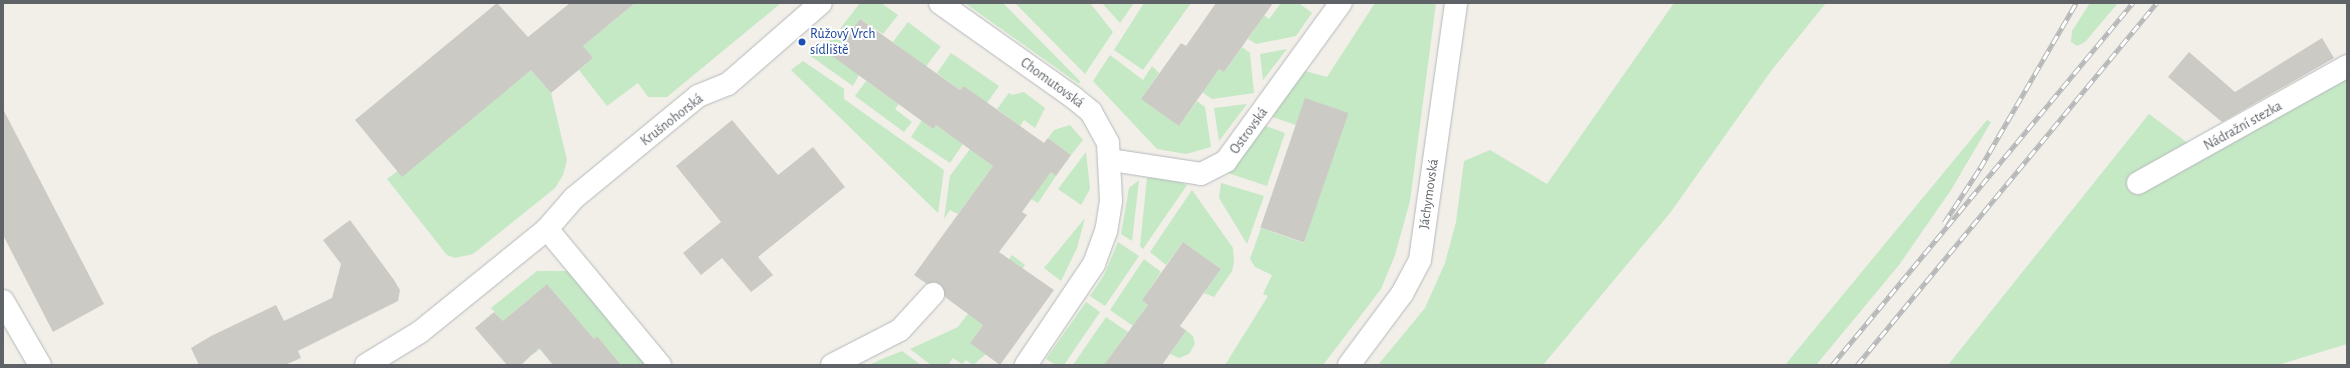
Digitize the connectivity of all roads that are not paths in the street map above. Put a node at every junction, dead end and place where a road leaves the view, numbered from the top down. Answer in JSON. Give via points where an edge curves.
{"nodes":[{"id":1,"x":821,"y":3,"type":"edge"},
{"id":2,"x":940,"y":3,"type":"edge"},
{"id":3,"x":1341,"y":3,"type":"edge"},
{"id":4,"x":1456,"y":3,"type":"edge"},
{"id":5,"x":2347,"y":66,"type":"edge"},
{"id":6,"x":1111,"y":160,"type":"junction"},
{"id":7,"x":2138,"y":183,"type":"dead end"},
{"id":8,"x":547,"y":229,"type":"junction"},
{"id":9,"x":933,"y":294,"type":"dead end"},
{"id":10,"x":3,"y":301,"type":"edge"},
{"id":11,"x":40,"y":365,"type":"edge"},
{"id":12,"x":366,"y":365,"type":"edge"},
{"id":13,"x":660,"y":365,"type":"edge"},
{"id":14,"x":832,"y":365,"type":"edge"},
{"id":15,"x":1026,"y":365,"type":"edge"},
{"id":16,"x":1349,"y":365,"type":"edge"}],
"edges":[{"from":1,"to":8,"type":"street","name":"Krušnohorská","via":[[728,84],[698,96],[574,198]]},
{"from":2,"to":6,"type":"street","name":"Chomutovská","via":[[1091,112],[1108,143]]},
{"from":3,"to":6,"type":"street","name":"Ostrovská","via":[[1226,161],[1201,174]]},
{"from":4,"to":16,"type":"street","name":"Jáchymovská","via":[[1420,260],[1402,294]]},
{"from":5,"to":7,"type":"street","name":"Nádražní stezka"},
{"from":6,"to":15,"type":"street","name":"Chomutovská","via":[[1111,201],[1106,232],[1094,264]]},
{"from":8,"to":12,"type":"street","name":"Krušnohorská","via":[[403,345]]},
{"from":8,"to":13,"type":"street"},
{"from":9,"to":14,"type":"street","via":[[900,330]]},
{"from":10,"to":11,"type":"street"}]}
